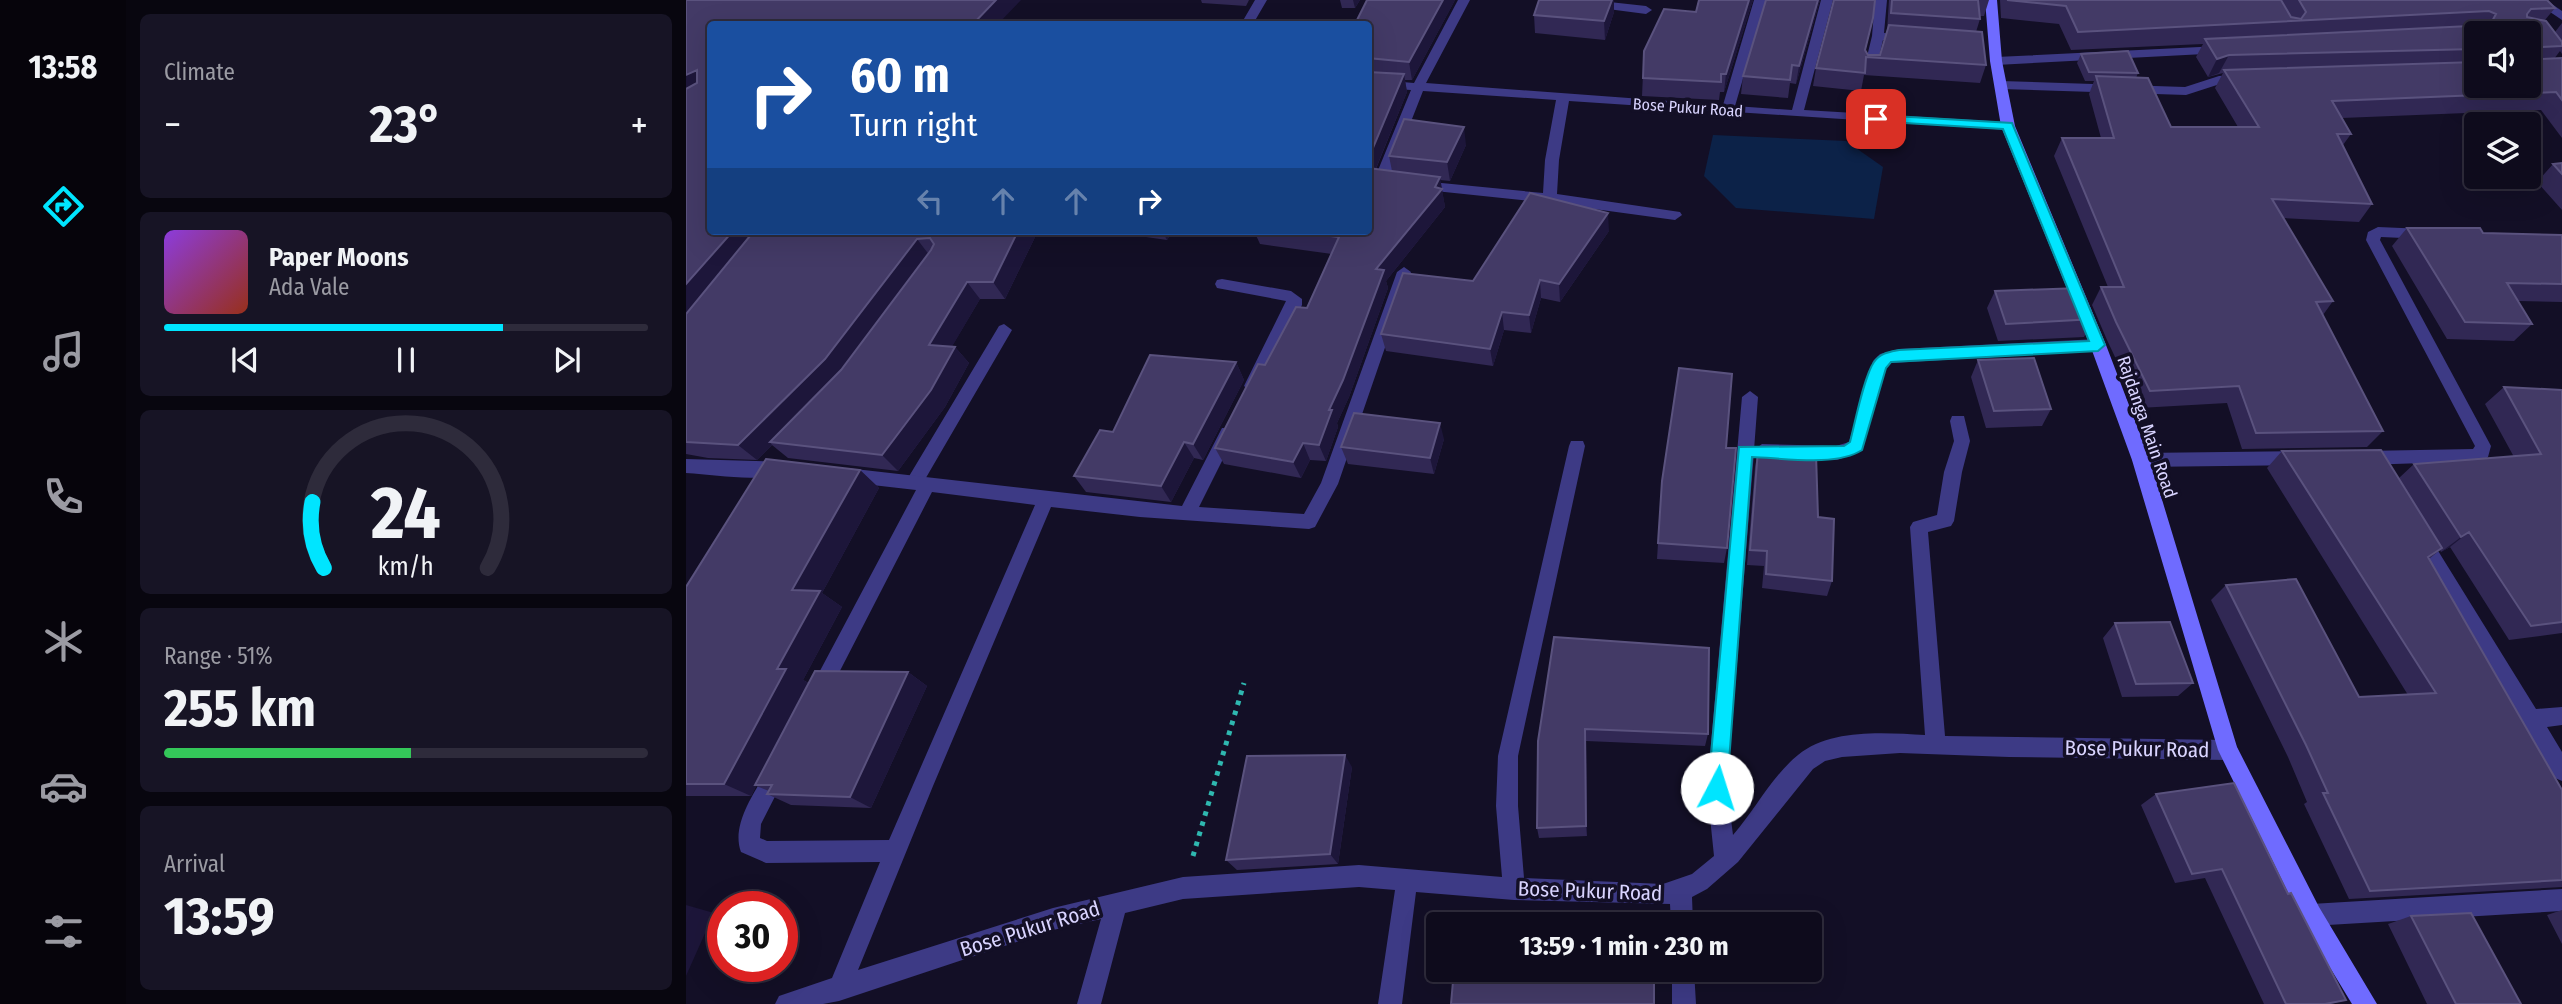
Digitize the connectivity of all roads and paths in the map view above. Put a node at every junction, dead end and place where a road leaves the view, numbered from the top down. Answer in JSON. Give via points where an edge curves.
{"nodes":[{"id":1,"x":1261,"y":0,"type":"edge"},
{"id":2,"x":1464,"y":0,"type":"edge"},
{"id":3,"x":1562,"y":0,"type":"edge"},
{"id":4,"x":1760,"y":0,"type":"edge"},
{"id":5,"x":1827,"y":0,"type":"edge"},
{"id":6,"x":1881,"y":0,"type":"edge"},
{"id":7,"x":1991,"y":0,"type":"edge"},
{"id":8,"x":2538,"y":0,"type":"edge"},
{"id":9,"x":1646,"y":10,"type":"dead end"},
{"id":10,"x":2562,"y":16,"type":"edge"},
{"id":11,"x":1249,"y":21,"type":"edge"},
{"id":12,"x":1878,"y":36,"type":"junction"},
{"id":13,"x":1927,"y":41,"type":"edge"},
{"id":14,"x":1992,"y":50,"type":"junction"},
{"id":15,"x":2231,"y":50,"type":"edge"},
{"id":16,"x":1870,"y":69,"type":"edge"},
{"id":17,"x":2255,"y":79,"type":"edge"},
{"id":18,"x":1372,"y":83,"type":"edge"},
{"id":19,"x":2001,"y":85,"type":"junction"},
{"id":20,"x":1418,"y":87,"type":"junction"},
{"id":21,"x":1563,"y":98,"type":"junction"},
{"id":22,"x":1728,"y":109,"type":"junction"},
{"id":23,"x":1797,"y":114,"type":"junction"},
{"id":24,"x":2008,"y":126,"type":"junction"},
{"id":25,"x":1387,"y":181,"type":"edge"},
{"id":26,"x":1550,"y":198,"type":"junction"},
{"id":27,"x":1675,"y":215,"type":"dead end"},
{"id":28,"x":2444,"y":235,"type":"edge"},
{"id":29,"x":1404,"y":272,"type":"edge"},
{"id":30,"x":1222,"y":284,"type":"dead end"},
{"id":31,"x":1004,"y":330,"type":"dead end"},
{"id":32,"x":2098,"y":345,"type":"junction"},
{"id":33,"x":1750,"y":397,"type":"dead end"},
{"id":34,"x":1958,"y":421,"type":"dead end"},
{"id":35,"x":1577,"y":446,"type":"dead end"},
{"id":36,"x":1745,"y":451,"type":"junction"},
{"id":37,"x":779,"y":452,"type":"edge"},
{"id":38,"x":2371,"y":457,"type":"junction"},
{"id":39,"x":2317,"y":458,"type":"edge"},
{"id":40,"x":2344,"y":458,"type":"edge"},
{"id":41,"x":2141,"y":460,"type":"junction"},
{"id":42,"x":686,"y":466,"type":"edge"},
{"id":43,"x":762,"y":470,"type":"junction"},
{"id":44,"x":2386,"y":481,"type":"edge"},
{"id":45,"x":921,"y":484,"type":"junction"},
{"id":46,"x":748,"y":492,"type":"edge"},
{"id":47,"x":1046,"y":499,"type":"junction"},
{"id":48,"x":1187,"y":513,"type":"junction"},
{"id":49,"x":2408,"y":517,"type":"edge"},
{"id":50,"x":1244,"y":683,"type":"dead end"},
{"id":51,"x":808,"y":713,"type":"edge"},
{"id":52,"x":2562,"y":716,"type":"edge"},
{"id":53,"x":2531,"y":719,"type":"junction"},
{"id":54,"x":1936,"y":744,"type":"junction"},
{"id":55,"x":789,"y":749,"type":"edge"},
{"id":56,"x":2228,"y":750,"type":"junction"},
{"id":57,"x":2562,"y":771,"type":"edge"},
{"id":58,"x":895,"y":851,"type":"junction"},
{"id":59,"x":1725,"y":860,"type":"junction"},
{"id":60,"x":1407,"y":879,"type":"junction"},
{"id":61,"x":1183,"y":888,"type":"junction"},
{"id":62,"x":1514,"y":889,"type":"junction"},
{"id":63,"x":1681,"y":894,"type":"junction"},
{"id":64,"x":2562,"y":900,"type":"edge"},
{"id":65,"x":1116,"y":904,"type":"junction"},
{"id":66,"x":1682,"y":912,"type":"edge"},
{"id":67,"x":2311,"y":915,"type":"junction"},
{"id":68,"x":1683,"y":982,"type":"edge"},
{"id":69,"x":839,"y":989,"type":"junction"},
{"id":70,"x":787,"y":1004,"type":"edge"},
{"id":71,"x":1089,"y":1004,"type":"edge"},
{"id":72,"x":1390,"y":1004,"type":"edge"},
{"id":73,"x":1684,"y":1004,"type":"edge"},
{"id":74,"x":2365,"y":1004,"type":"edge"}],
"edges":[{"from":1,"to":11,"type":"street"},
{"from":2,"to":20,"type":"street"},
{"from":3,"to":9,"type":"street"},
{"from":4,"to":22,"type":"street"},
{"from":5,"to":23,"type":"street"},
{"from":6,"to":12,"type":"street"},
{"from":7,"to":14,"type":"street","name":"Rajdanga Main Road"},
{"from":8,"to":10,"type":"street"},
{"from":12,"to":13,"type":"street"},
{"from":12,"to":16,"type":"street"},
{"from":14,"to":15,"type":"street"},
{"from":14,"to":19,"type":"street","name":"Rajdanga Main Road"},
{"from":17,"to":19,"type":"street","via":[[2219,80],[2186,91]]},
{"from":18,"to":20,"type":"street","name":"Bose Pukur Road"},
{"from":19,"to":24,"type":"street","name":"Rajdanga Main Road"},
{"from":20,"to":21,"type":"street","name":"Bose Pukur Road"},
{"from":20,"to":25,"type":"street"},
{"from":21,"to":22,"type":"street","name":"Bose Pukur Road"},
{"from":21,"to":26,"type":"street","via":[[1554,140]]},
{"from":22,"to":23,"type":"street","name":"Bose Pukur Road"},
{"from":23,"to":24,"type":"street","name":"Bose Pukur Road"},
{"from":24,"to":32,"type":"street","name":"Rajdanga Main Road"},
{"from":25,"to":26,"type":"street"},
{"from":26,"to":27,"type":"street"},
{"from":28,"to":38,"type":"street","via":[[2378,232],[2373,240],[2483,446],[2482,452],[2476,456]]},
{"from":29,"to":48,"type":"street","via":[[1329,484],[1309,522]]},
{"from":30,"to":48,"type":"street","via":[[1291,296],[1294,305]]},
{"from":31,"to":45,"type":"street"},
{"from":32,"to":36,"type":"street","via":[[1886,358],[1879,365],[1856,446],[1837,453]]},
{"from":32,"to":41,"type":"street","name":"Rajdanga Main Road"},
{"from":33,"to":36,"type":"street"},
{"from":34,"to":54,"type":"street","via":[[1962,441],[1945,521],[1919,527]]},
{"from":35,"to":62,"type":"street","via":[[1508,756]]},
{"from":36,"to":59,"type":"street","via":[[1717,788]]},
{"from":37,"to":43,"type":"street"},
{"from":38,"to":40,"type":"street"},
{"from":38,"to":44,"type":"street"},
{"from":39,"to":41,"type":"street"},
{"from":41,"to":56,"type":"street","name":"Rajdanga Main Road"},
{"from":42,"to":43,"type":"street"},
{"from":43,"to":45,"type":"street","via":[[780,467]]},
{"from":43,"to":46,"type":"street"},
{"from":45,"to":47,"type":"street"},
{"from":45,"to":51,"type":"street"},
{"from":47,"to":48,"type":"street"},
{"from":47,"to":58,"type":"street"},
{"from":49,"to":53,"type":"street"},
{"from":50,"to":61,"type":"path"},
{"from":52,"to":53,"type":"street"},
{"from":53,"to":57,"type":"street"},
{"from":54,"to":56,"type":"street","name":"Bose Pukur Road"},
{"from":54,"to":59,"type":"street","name":"Bose Pukur Road","via":[[1848,746],[1805,761]]},
{"from":55,"to":58,"type":"street","via":[[751,821],[749,844],[766,852]]},
{"from":56,"to":67,"type":"street","name":"Bose Pukur Road"},
{"from":58,"to":69,"type":"street"},
{"from":59,"to":63,"type":"street","name":"Bose Pukur Road"},
{"from":60,"to":61,"type":"street","name":"Bose Pukur Road","via":[[1359,876]]},
{"from":60,"to":62,"type":"street","name":"Bose Pukur Road"},
{"from":60,"to":72,"type":"street"},
{"from":61,"to":65,"type":"street","name":"Bose Pukur Road"},
{"from":62,"to":63,"type":"street","name":"Bose Pukur Road"},
{"from":63,"to":66,"type":"street"},
{"from":64,"to":67,"type":"street"},
{"from":65,"to":69,"type":"street","name":"Bose Pukur Road","via":[[1054,919]]},
{"from":65,"to":71,"type":"street"},
{"from":67,"to":74,"type":"street","name":"Bose Pukur Road"},
{"from":68,"to":73,"type":"street"},
{"from":69,"to":70,"type":"street","name":"Bose Pukur Road"}]}
